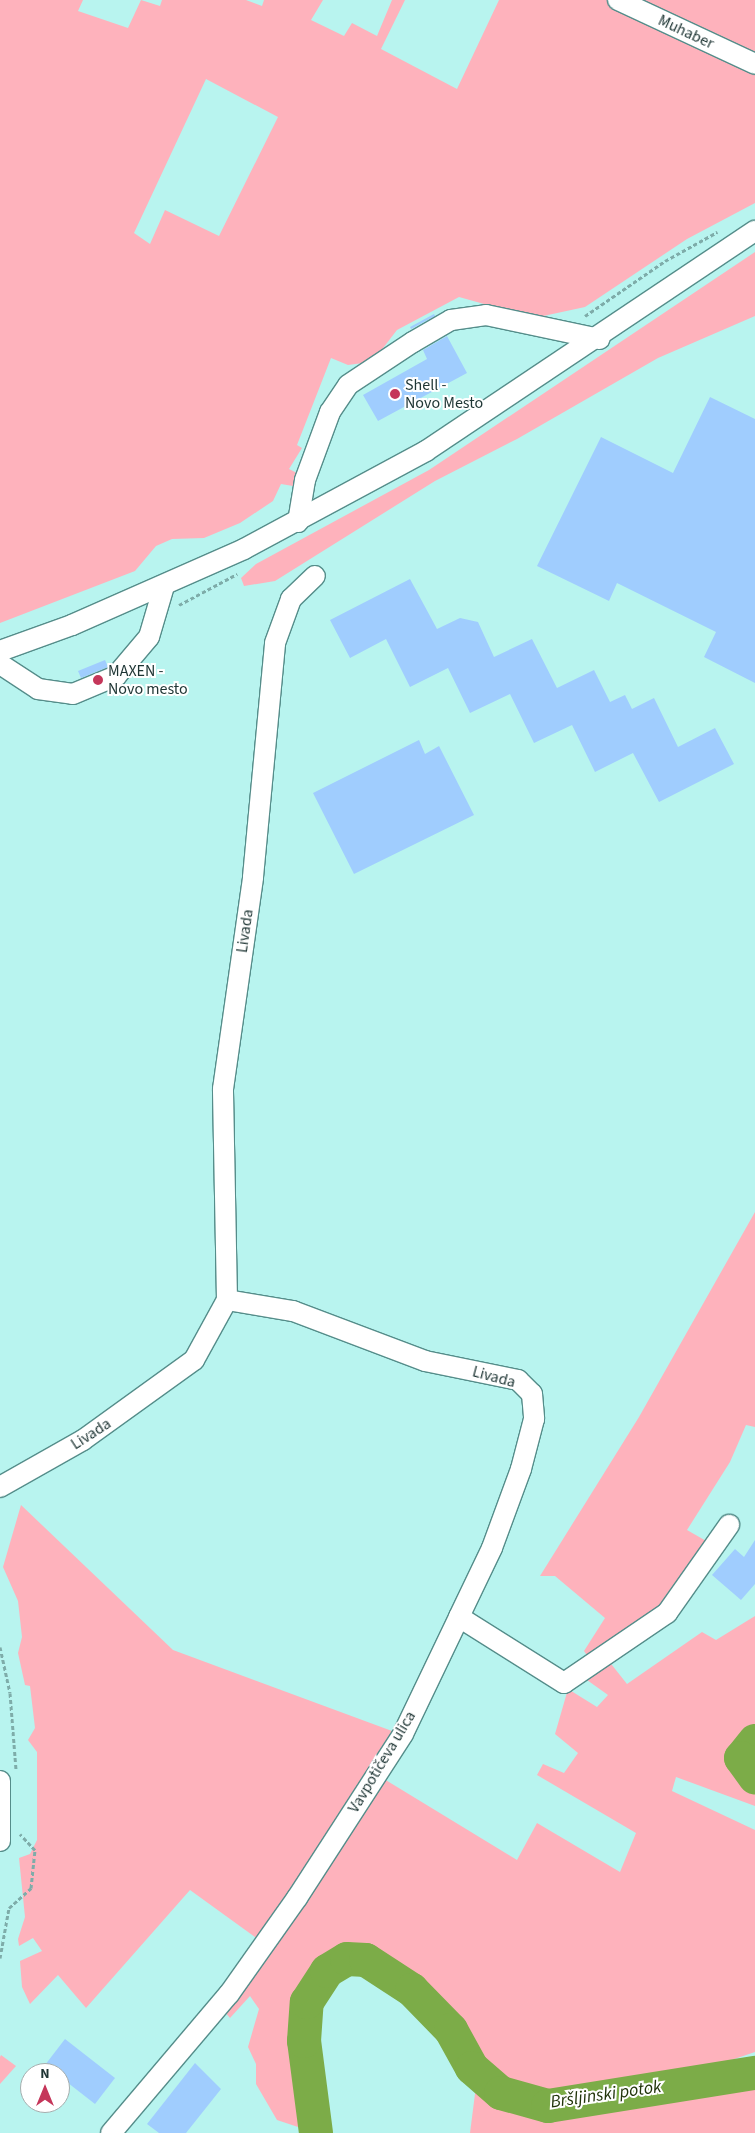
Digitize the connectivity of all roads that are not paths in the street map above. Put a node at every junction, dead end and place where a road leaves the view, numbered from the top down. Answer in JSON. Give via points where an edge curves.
{"nodes":[{"id":1,"x":618,"y":0,"type":"edge"},
{"id":2,"x":755,"y":64,"type":"edge"},
{"id":3,"x":755,"y":231,"type":"edge"},
{"id":4,"x":600,"y":339,"type":"junction"},
{"id":5,"x":298,"y":522,"type":"junction"},
{"id":6,"x":315,"y":576,"type":"dead end"},
{"id":7,"x":164,"y":586,"type":"junction"},
{"id":8,"x":0,"y":651,"type":"edge"},
{"id":9,"x":0,"y":664,"type":"edge"},
{"id":10,"x":226,"y":1300,"type":"junction"},
{"id":11,"x":0,"y":1486,"type":"edge"},
{"id":12,"x":729,"y":1525,"type":"dead end"},
{"id":13,"x":459,"y":1617,"type":"junction"},
{"id":14,"x":0,"y":1781,"type":"edge"},
{"id":15,"x":0,"y":1841,"type":"edge"},
{"id":16,"x":111,"y":2133,"type":"edge"}],
"edges":[{"from":1,"to":2,"type":"street","name":"Muhaber"},
{"from":3,"to":4,"type":"street"},
{"from":4,"to":5,"type":"street","via":[[426,451]]},
{"from":4,"to":5,"type":"street","via":[[486,315],[451,320],[414,342],[348,385],[330,412],[305,480]]},
{"from":5,"to":7,"type":"street"},
{"from":6,"to":10,"type":"street","name":"Livada","via":[[291,599],[275,643],[254,867],[223,1089]]},
{"from":7,"to":8,"type":"street"},
{"from":7,"to":9,"type":"street","via":[[149,637],[116,676],[73,694],[38,688]]},
{"from":10,"to":11,"type":"street","name":"Livada","via":[[194,1360],[83,1440]]},
{"from":10,"to":13,"type":"street","name":"Livada","via":[[293,1311],[425,1361],[518,1380],[532,1394],[534,1419],[521,1469],[492,1548]]},
{"from":12,"to":13,"type":"street","via":[[667,1612],[564,1683]]},
{"from":13,"to":16,"type":"street","name":"Vavpotičeva ulica","via":[[403,1734],[297,1898],[229,1994]]},
{"from":14,"to":15,"type":"street"}]}
